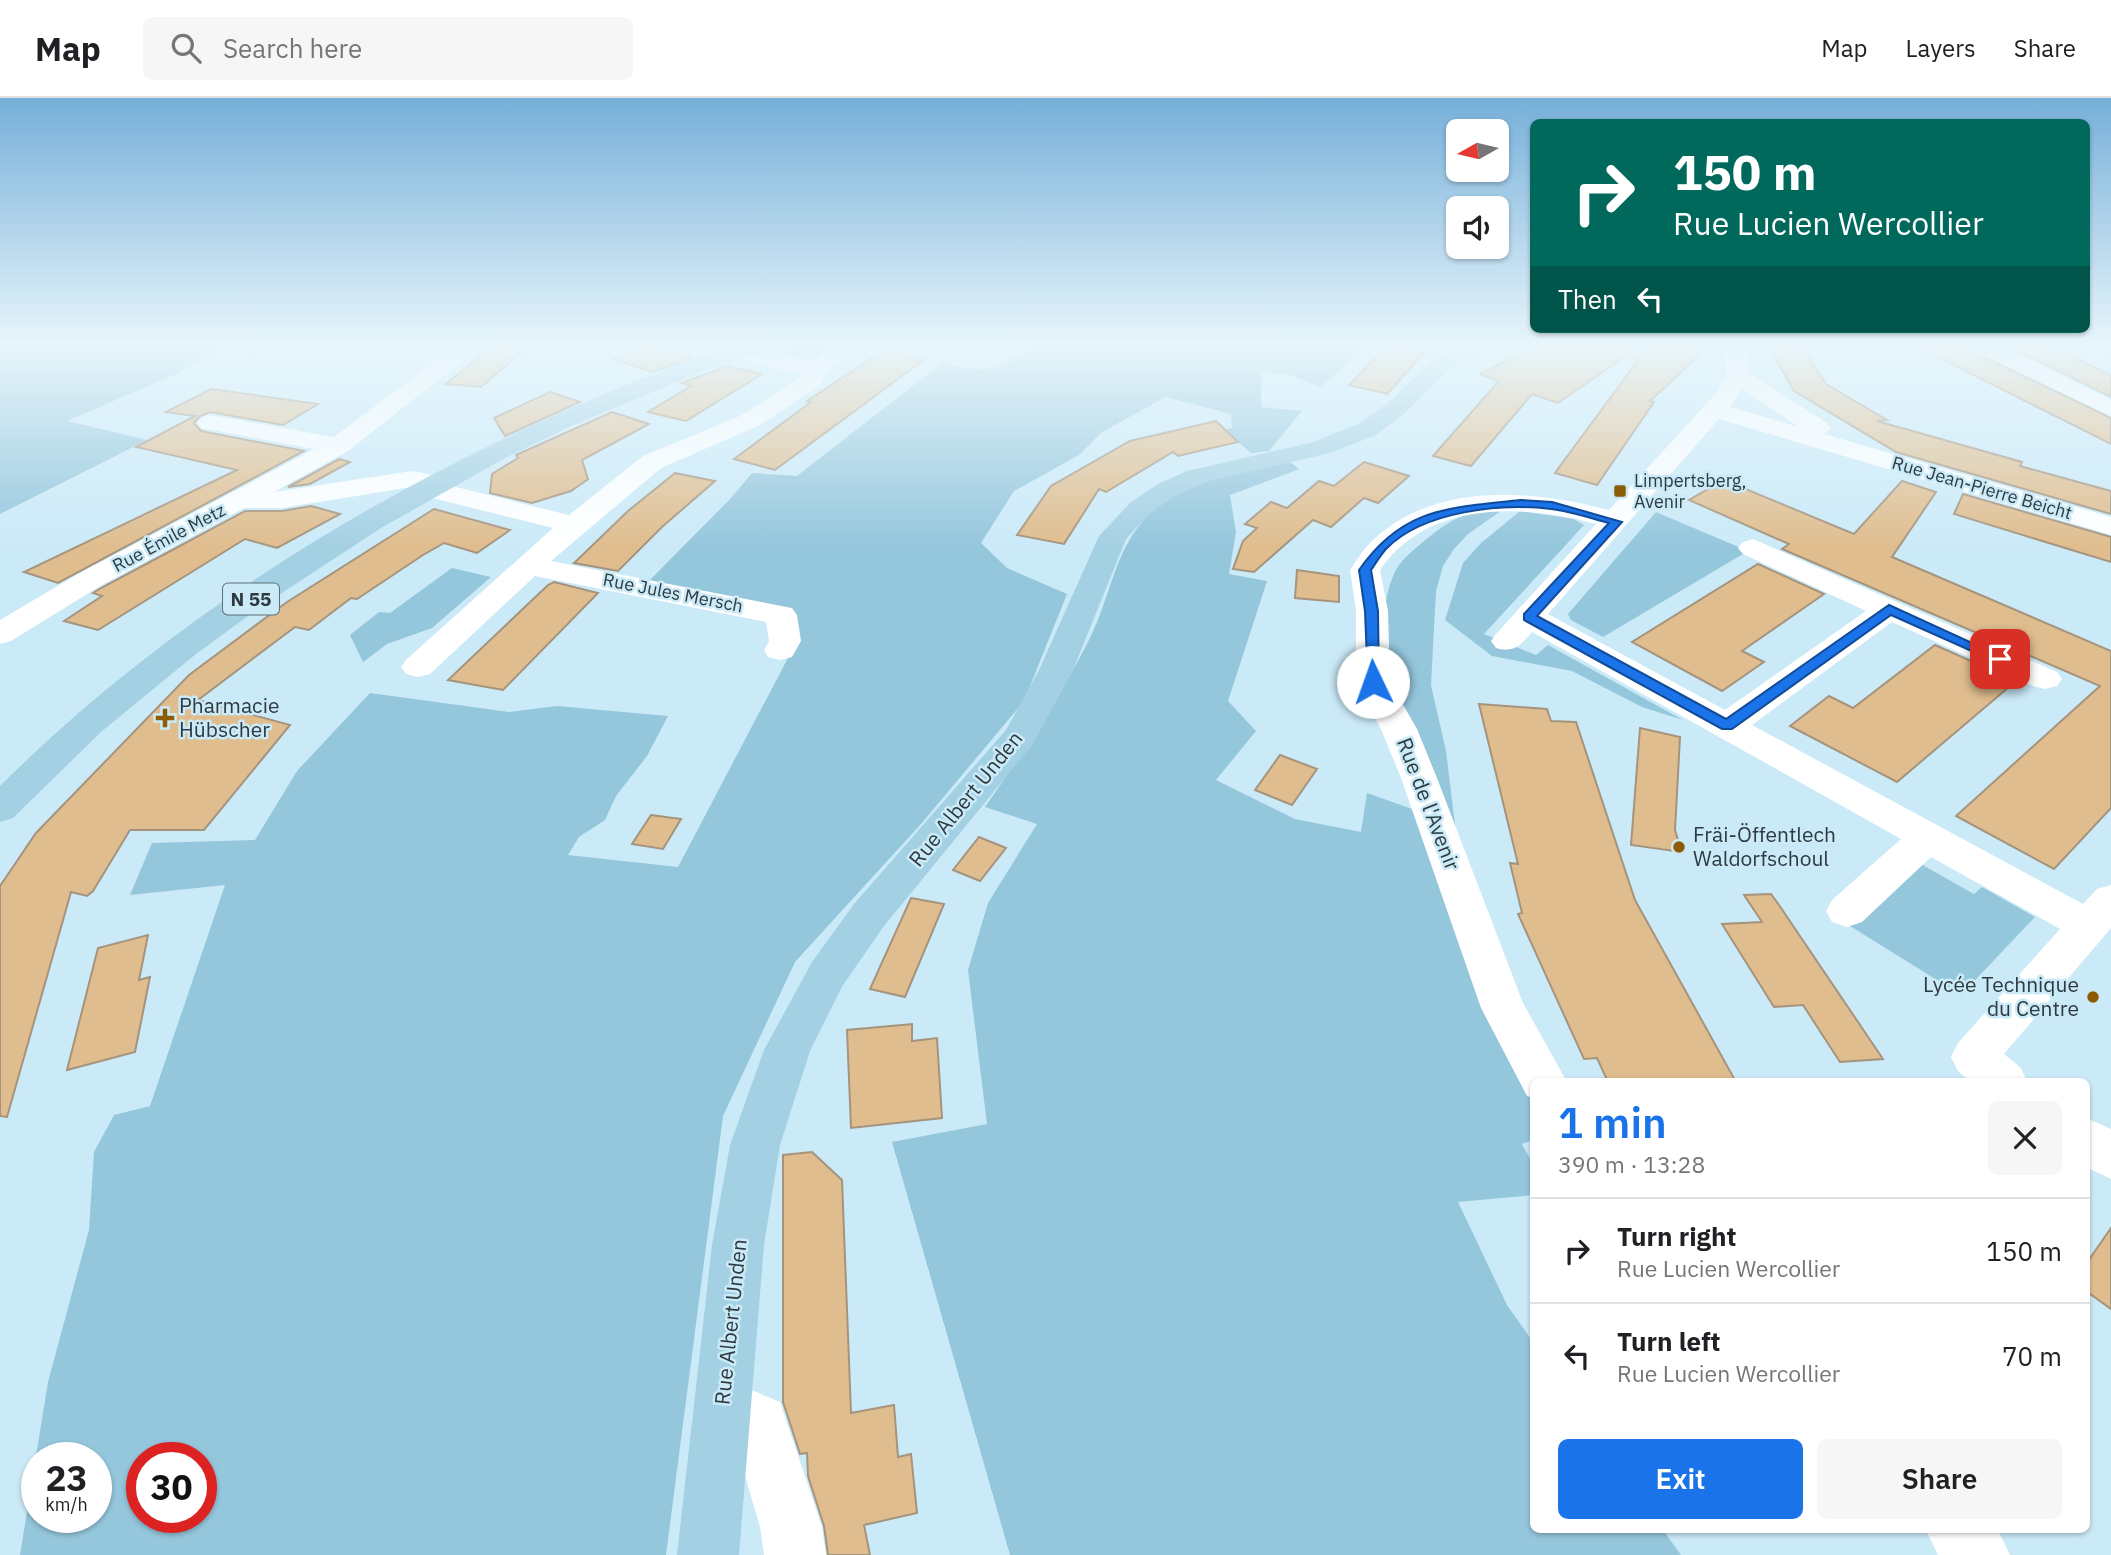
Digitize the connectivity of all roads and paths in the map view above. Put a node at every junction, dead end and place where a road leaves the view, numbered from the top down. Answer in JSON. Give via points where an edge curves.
{"nodes":[{"id":1,"x":384,"y":412,"type":"edge"},
{"id":2,"x":581,"y":412,"type":"edge"},
{"id":3,"x":763,"y":412,"type":"edge"},
{"id":4,"x":1394,"y":412,"type":"edge"},
{"id":5,"x":1713,"y":412,"type":"edge"},
{"id":6,"x":1722,"y":412,"type":"edge"},
{"id":7,"x":1793,"y":412,"type":"edge"},
{"id":8,"x":210,"y":423,"type":"dead end"},
{"id":9,"x":339,"y":446,"type":"junction"},
{"id":10,"x":1852,"y":450,"type":"junction"},
{"id":11,"x":431,"y":486,"type":"junction"},
{"id":12,"x":241,"y":501,"type":"junction"},
{"id":13,"x":1616,"y":522,"type":"junction"},
{"id":14,"x":573,"y":525,"type":"junction"},
{"id":15,"x":2111,"y":526,"type":"edge"},
{"id":16,"x":1753,"y":548,"type":"dead end"},
{"id":17,"x":529,"y":566,"type":"junction"},
{"id":18,"x":1889,"y":609,"type":"junction"},
{"id":19,"x":0,"y":634,"type":"edge"},
{"id":20,"x":780,"y":650,"type":"dead end"},
{"id":21,"x":418,"y":667,"type":"dead end"},
{"id":22,"x":2045,"y":679,"type":"dead end"},
{"id":23,"x":1727,"y":726,"type":"junction"},
{"id":24,"x":0,"y":809,"type":"edge"},
{"id":25,"x":1928,"y":837,"type":"junction"},
{"id":26,"x":1847,"y":911,"type":"dead end"},
{"id":27,"x":2100,"y":913,"type":"edge"},
{"id":28,"x":1989,"y":1069,"type":"edge"},
{"id":29,"x":1542,"y":1078,"type":"edge"},
{"id":30,"x":2090,"y":1143,"type":"edge"},
{"id":31,"x":2111,"y":1156,"type":"edge"},
{"id":32,"x":721,"y":1418,"type":"junction"},
{"id":33,"x":1960,"y":1533,"type":"edge"},
{"id":34,"x":708,"y":1555,"type":"edge"},
{"id":35,"x":795,"y":1555,"type":"edge"},
{"id":36,"x":1979,"y":1555,"type":"edge"}],
"edges":[{"from":1,"to":9,"type":"street","name":"Rue Émile Metz"},
{"from":2,"to":11,"type":"main road","number":"N 55"},
{"from":3,"to":14,"type":"street","via":[[652,461]]},
{"from":4,"to":32,"type":"main road","name":"Rue Albert Unden","via":[[1355,435],[1318,449],[1194,475],[1149,500],[1113,536],[1056,670],[1020,736],[869,915],[827,974],[787,1049],[755,1145],[738,1245]]},
{"from":5,"to":13,"type":"street"},
{"from":6,"to":10,"type":"street","name":"Rue Jean-Pierre Beicht"},
{"from":7,"to":10,"type":"street","name":"Rue Jean-Pierre Beicht"},
{"from":8,"to":9,"type":"street"},
{"from":9,"to":12,"type":"street","name":"Rue Émile Metz"},
{"from":10,"to":15,"type":"street","name":"Rue Jean-Pierre Beicht"},
{"from":11,"to":12,"type":"street","via":[[412,479],[282,500]]},
{"from":11,"to":14,"type":"street"},
{"from":11,"to":24,"type":"main road","number":"N 55","via":[[309,560],[172,654],[77,732]]},
{"from":12,"to":19,"type":"street","name":"Rue Émile Metz","via":[[89,580]]},
{"from":13,"to":23,"type":"street","via":[[1518,629]]},
{"from":13,"to":29,"type":"street","name":"Rue de l'Avenir","via":[[1552,505],[1480,506],[1442,512],[1383,545],[1365,570],[1372,611],[1373,682],[1419,778],[1503,1008]]},
{"from":14,"to":17,"type":"street"},
{"from":16,"to":18,"type":"street"},
{"from":17,"to":20,"type":"street","name":"Rue Jules Mersch","via":[[781,615],[785,641]]},
{"from":17,"to":21,"type":"street"},
{"from":18,"to":22,"type":"street"},
{"from":18,"to":23,"type":"street"},
{"from":23,"to":25,"type":"street"},
{"from":25,"to":26,"type":"street"},
{"from":25,"to":27,"type":"street"},
{"from":27,"to":28,"type":"street"},
{"from":30,"to":31,"type":"street"},
{"from":32,"to":34,"type":"main road","name":"Rue Albert Unden"},
{"from":32,"to":35,"type":"street","name":"Rue Albert Unden","via":[[742,1415],[759,1423],[791,1527]]},
{"from":33,"to":36,"type":"street"}]}
